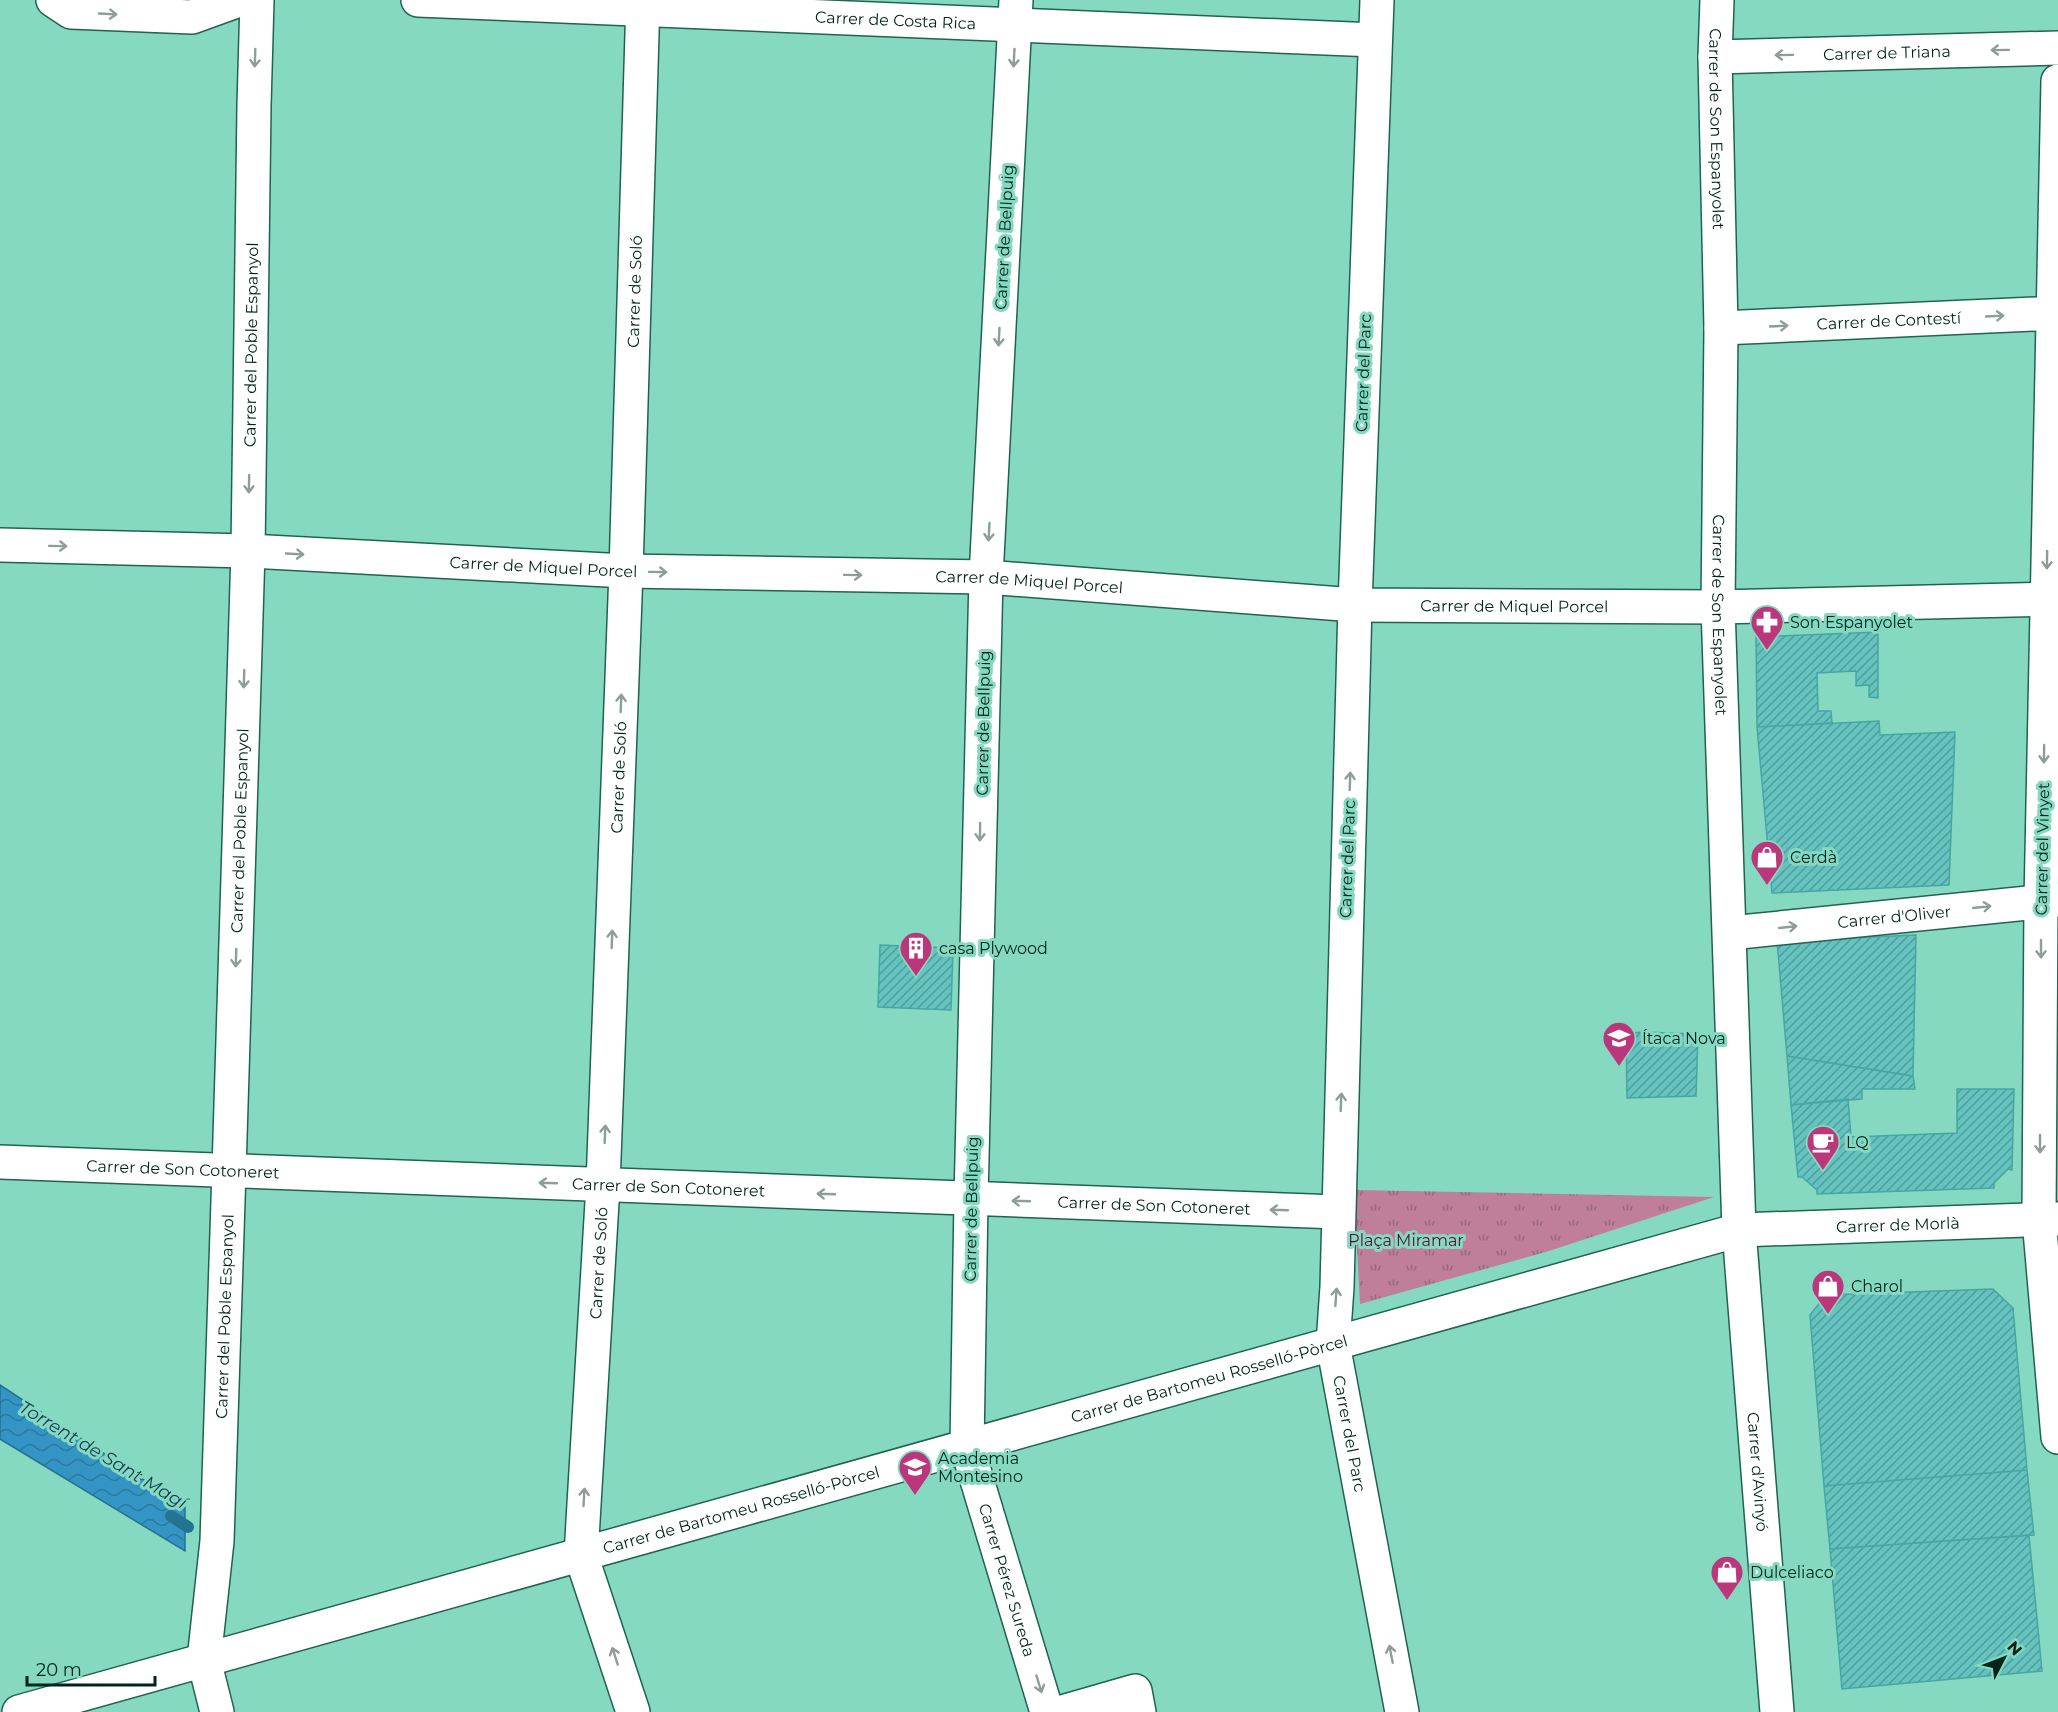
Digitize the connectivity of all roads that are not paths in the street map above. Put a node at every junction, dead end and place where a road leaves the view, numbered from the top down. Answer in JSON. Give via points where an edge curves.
{"nodes":[{"id":1,"x":53,"y":0,"type":"edge"},
{"id":2,"x":239,"y":0,"type":"edge"},
{"id":3,"x":257,"y":0,"type":"edge"},
{"id":4,"x":418,"y":0,"type":"edge"},
{"id":5,"x":1377,"y":0,"type":"edge"},
{"id":6,"x":1717,"y":0,"type":"edge"},
{"id":7,"x":643,"y":5,"type":"edge"},
{"id":8,"x":1016,"y":12,"type":"edge"},
{"id":9,"x":1375,"y":40,"type":"junction"},
{"id":10,"x":2058,"y":48,"type":"edge"},
{"id":11,"x":1715,"y":57,"type":"junction"},
{"id":12,"x":2058,"y":81,"type":"edge"},
{"id":13,"x":2055,"y":313,"type":"edge"},
{"id":14,"x":1721,"y":328,"type":"junction"},
{"id":15,"x":0,"y":545,"type":"edge"},
{"id":16,"x":249,"y":551,"type":"junction"},
{"id":17,"x":626,"y":572,"type":"junction"},
{"id":18,"x":986,"y":577,"type":"junction"},
{"id":19,"x":2052,"y":599,"type":"edge"},
{"id":20,"x":1355,"y":605,"type":"junction"},
{"id":21,"x":1718,"y":607,"type":"junction"},
{"id":22,"x":2050,"y":900,"type":"edge"},
{"id":23,"x":1730,"y":933,"type":"junction"},
{"id":24,"x":0,"y":1162,"type":"edge"},
{"id":25,"x":229,"y":1170,"type":"junction"},
{"id":26,"x":603,"y":1185,"type":"junction"},
{"id":27,"x":970,"y":1199,"type":"junction"},
{"id":28,"x":1338,"y":1212,"type":"junction"},
{"id":29,"x":2049,"y":1219,"type":"edge"},
{"id":30,"x":1739,"y":1230,"type":"junction"},
{"id":31,"x":1333,"y":1344,"type":"junction"},
{"id":32,"x":2058,"y":1437,"type":"edge"},
{"id":33,"x":968,"y":1447,"type":"junction"},
{"id":34,"x":581,"y":1555,"type":"junction"},
{"id":35,"x":204,"y":1660,"type":"junction"},
{"id":36,"x":1137,"y":1702,"type":"edge"},
{"id":37,"x":19,"y":1712,"type":"edge"},
{"id":38,"x":217,"y":1712,"type":"edge"},
{"id":39,"x":633,"y":1712,"type":"edge"},
{"id":40,"x":1047,"y":1712,"type":"edge"},
{"id":41,"x":1062,"y":1712,"type":"edge"},
{"id":42,"x":1402,"y":1712,"type":"edge"},
{"id":43,"x":1777,"y":1712,"type":"edge"}],
"edges":[{"from":1,"to":2,"type":"street","one_way":true,"via":[[71,12],[192,18]]},
{"from":3,"to":16,"type":"street","name":"Carrer del Poble Espanyol","one_way":true},
{"from":4,"to":7,"type":"street","name":"Carrer de Costa Rica"},
{"from":5,"to":9,"type":"street","name":"Carrer del Parc"},
{"from":6,"to":11,"type":"street","name":"Carrer de Son Espanyolet"},
{"from":7,"to":8,"type":"street","name":"Carrer de Costa Rica"},
{"from":7,"to":17,"type":"street","name":"Carrer de Soló"},
{"from":8,"to":9,"type":"street","name":"Carrer de Costa Rica"},
{"from":8,"to":18,"type":"street","name":"Carrer de Bellpuig","one_way":true},
{"from":9,"to":20,"type":"street","name":"Carrer del Parc"},
{"from":10,"to":11,"type":"street","name":"Carrer de Triana","one_way":true},
{"from":11,"to":14,"type":"street","name":"Carrer de Son Espanyolet"},
{"from":12,"to":13,"type":"street","name":"Carrer del Vinyet"},
{"from":14,"to":13,"type":"street","name":"Carrer de Contestí","one_way":true},
{"from":13,"to":19,"type":"street","name":"Carrer del Vinyet","one_way":true},
{"from":14,"to":21,"type":"street","name":"Carrer de Son Espanyolet"},
{"from":15,"to":16,"type":"street","name":"Carrer de Miquel Porcel","one_way":true},
{"from":16,"to":17,"type":"street","name":"Carrer de Miquel Porcel","one_way":true},
{"from":16,"to":25,"type":"street","name":"Carrer del Poble Espanyol","one_way":true},
{"from":17,"to":18,"type":"street","name":"Carrer de Miquel Porcel","one_way":true},
{"from":26,"to":17,"type":"street","name":"Carrer de Soló","one_way":true},
{"from":18,"to":20,"type":"street","name":"Carrer de Miquel Porcel"},
{"from":18,"to":27,"type":"street","name":"Carrer de Bellpuig","one_way":true},
{"from":19,"to":21,"type":"street","name":"Carrer de Miquel Porcel"},
{"from":19,"to":22,"type":"street","name":"Carrer del Vinyet","one_way":true},
{"from":20,"to":21,"type":"street","name":"Carrer de Miquel Porcel"},
{"from":28,"to":20,"type":"street","name":"Carrer del Parc","one_way":true},
{"from":21,"to":23,"type":"street","name":"Carrer de Son Espanyolet"},
{"from":23,"to":22,"type":"street","name":"Carrer d'Oliver","one_way":true},
{"from":22,"to":29,"type":"street","name":"Carrer del Vinyet","one_way":true},
{"from":23,"to":30,"type":"street","name":"Carrer de Son Espanyolet"},
{"from":24,"to":25,"type":"street","name":"Carrer de Son Cotoneret"},
{"from":26,"to":25,"type":"street","name":"Carrer de Son Cotoneret","one_way":true},
{"from":25,"to":35,"type":"street","name":"Carrer del Poble Espanyol","via":[[217,1541]]},
{"from":27,"to":26,"type":"street","name":"Carrer de Son Cotoneret","one_way":true},
{"from":34,"to":26,"type":"street","name":"Carrer de Soló","one_way":true},
{"from":28,"to":27,"type":"street","name":"Carrer de Son Cotoneret","one_way":true},
{"from":27,"to":33,"type":"street","name":"Carrer de Bellpuig"},
{"from":31,"to":28,"type":"street","name":"Carrer del Parc","one_way":true},
{"from":29,"to":30,"type":"street","name":"Carrer de Morlà"},
{"from":29,"to":32,"type":"street","name":"Carrer del Vinyet"},
{"from":30,"to":31,"type":"street","name":"Carrer de Bartomeu Rosselló-Pòrcel"},
{"from":30,"to":43,"type":"street","name":"Carrer d'Avinyó"},
{"from":31,"to":33,"type":"street","name":"Carrer de Bartomeu Rosselló-Pòrcel"},
{"from":42,"to":31,"type":"street","name":"Carrer del Parc","one_way":true},
{"from":33,"to":34,"type":"street","name":"Carrer de Bartomeu Rosselló-Pòrcel"},
{"from":33,"to":40,"type":"street","name":"Carrer Pérez Sureda","one_way":true},
{"from":34,"to":35,"type":"street","name":"Carrer de Bartomeu Rosselló-Pòrcel"},
{"from":39,"to":34,"type":"street","one_way":true},
{"from":35,"to":37,"type":"street","name":"Carrer de Bartomeu Rosselló-Pòrcel"},
{"from":35,"to":38,"type":"street"},
{"from":36,"to":41,"type":"street"}]}
